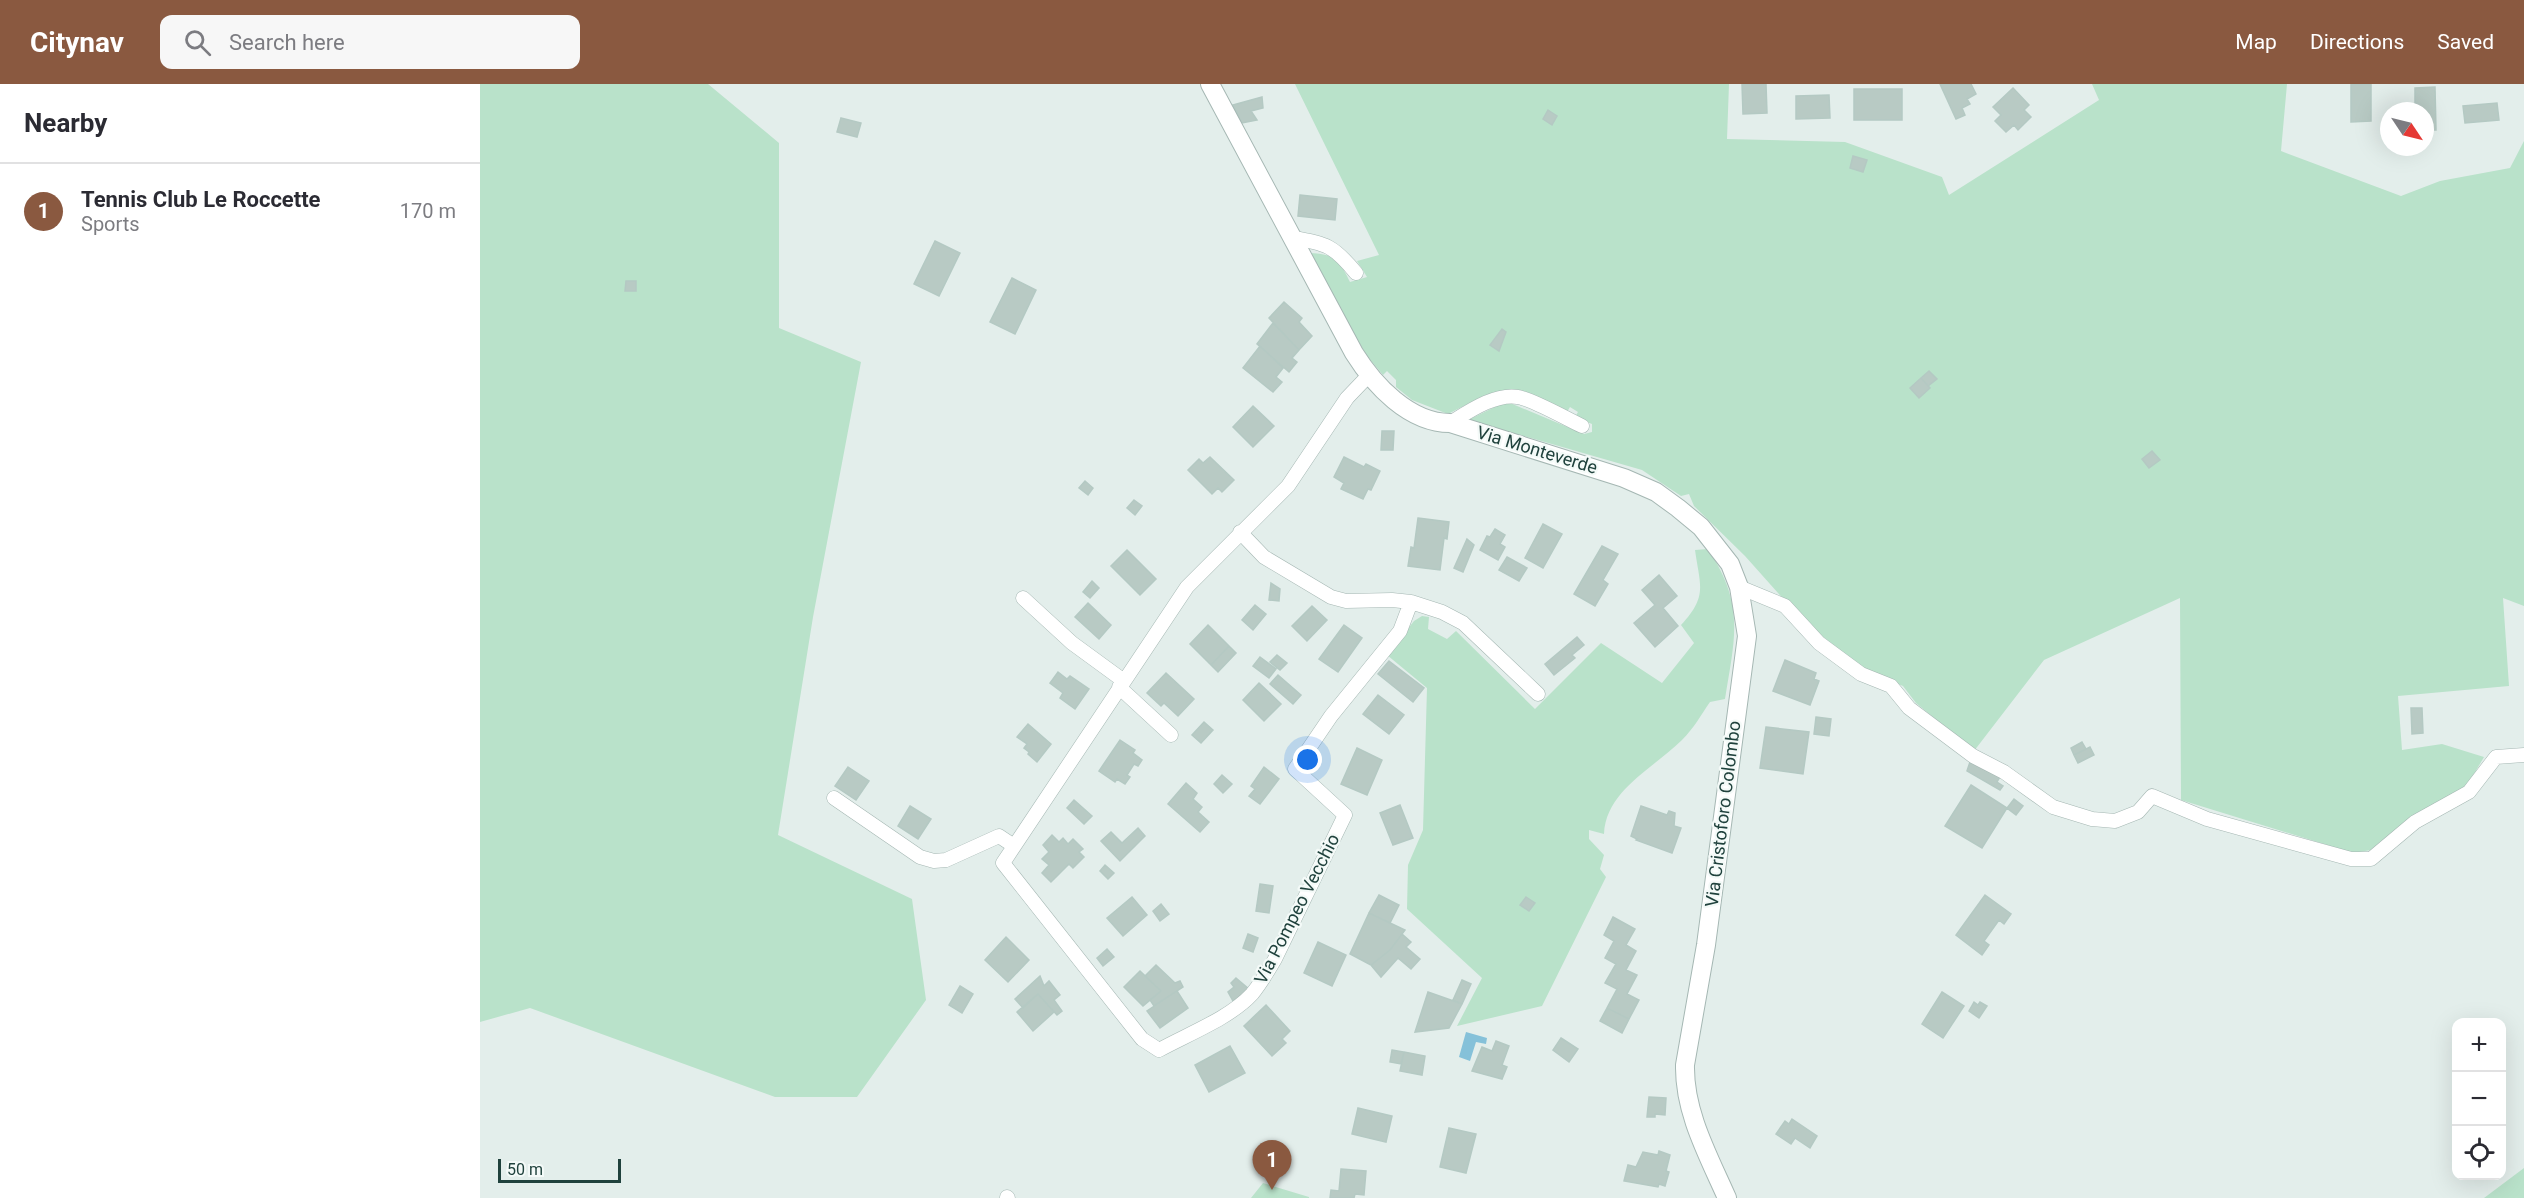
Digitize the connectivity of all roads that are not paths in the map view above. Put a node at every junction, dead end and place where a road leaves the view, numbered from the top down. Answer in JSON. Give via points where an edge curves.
{"nodes":[{"id":1,"x":1210,"y":84,"type":"edge"},
{"id":2,"x":1293,"y":238,"type":"junction"},
{"id":3,"x":1356,"y":273,"type":"dead end"},
{"id":4,"x":1364,"y":369,"type":"junction"},
{"id":5,"x":1450,"y":423,"type":"junction"},
{"id":6,"x":1582,"y":426,"type":"dead end"},
{"id":7,"x":1240,"y":532,"type":"junction"},
{"id":8,"x":1739,"y":586,"type":"junction"},
{"id":9,"x":1023,"y":598,"type":"dead end"},
{"id":10,"x":1411,"y":602,"type":"junction"},
{"id":11,"x":1122,"y":684,"type":"junction"},
{"id":12,"x":1538,"y":694,"type":"dead end"},
{"id":13,"x":1171,"y":735,"type":"dead end"},
{"id":14,"x":2524,"y":755,"type":"edge"},
{"id":15,"x":834,"y":798,"type":"dead end"},
{"id":16,"x":1014,"y":846,"type":"junction"},
{"id":17,"x":1727,"y":1198,"type":"edge"}],
"edges":[{"from":1,"to":2,"type":"street"},
{"from":2,"to":3,"type":"street","via":[[1318,242],[1340,253]]},
{"from":2,"to":4,"type":"street"},
{"from":4,"to":5,"type":"street","name":"Via Monteverde","via":[[1394,400],[1412,412]]},
{"from":4,"to":7,"type":"street","name":"Via Pompeo Vecchio","via":[[1288,486]]},
{"from":5,"to":6,"type":"street","via":[[1498,399],[1518,397]]},
{"from":5,"to":8,"type":"street","name":"Via Monteverde","via":[[1624,478],[1656,492],[1701,527],[1730,564]]},
{"from":7,"to":10,"type":"street","via":[[1264,557],[1331,597],[1346,601]]},
{"from":7,"to":11,"type":"street","name":"Via Pompeo Vecchio","via":[[1187,587]]},
{"from":8,"to":14,"type":"street","via":[[1785,606],[1819,643],[1862,674],[1891,686],[1910,708],[1972,756],[2004,772],[2053,807],[2092,819],[2115,821],[2138,812],[2152,796],[2207,819],[2351,859],[2371,859],[2415,822],[2469,792],[2496,757]]},
{"from":8,"to":17,"type":"street","name":"Via Cristoforo Colombo","via":[[1747,636],[1706,945],[1685,1065],[1685,1085],[1695,1121]]},
{"from":9,"to":11,"type":"street"},
{"from":10,"to":12,"type":"street","via":[[1463,623]]},
{"from":10,"to":16,"type":"street","name":"Via Pompeo Vecchio","via":[[1400,631],[1331,716],[1295,769],[1345,815],[1263,980],[1230,1011],[1159,1050],[1142,1039],[1003,863]]},
{"from":11,"to":13,"type":"street"},
{"from":11,"to":16,"type":"street","name":"Via Pompeo Vecchio"},
{"from":15,"to":16,"type":"street","via":[[920,857],[946,860],[999,836]]}]}
